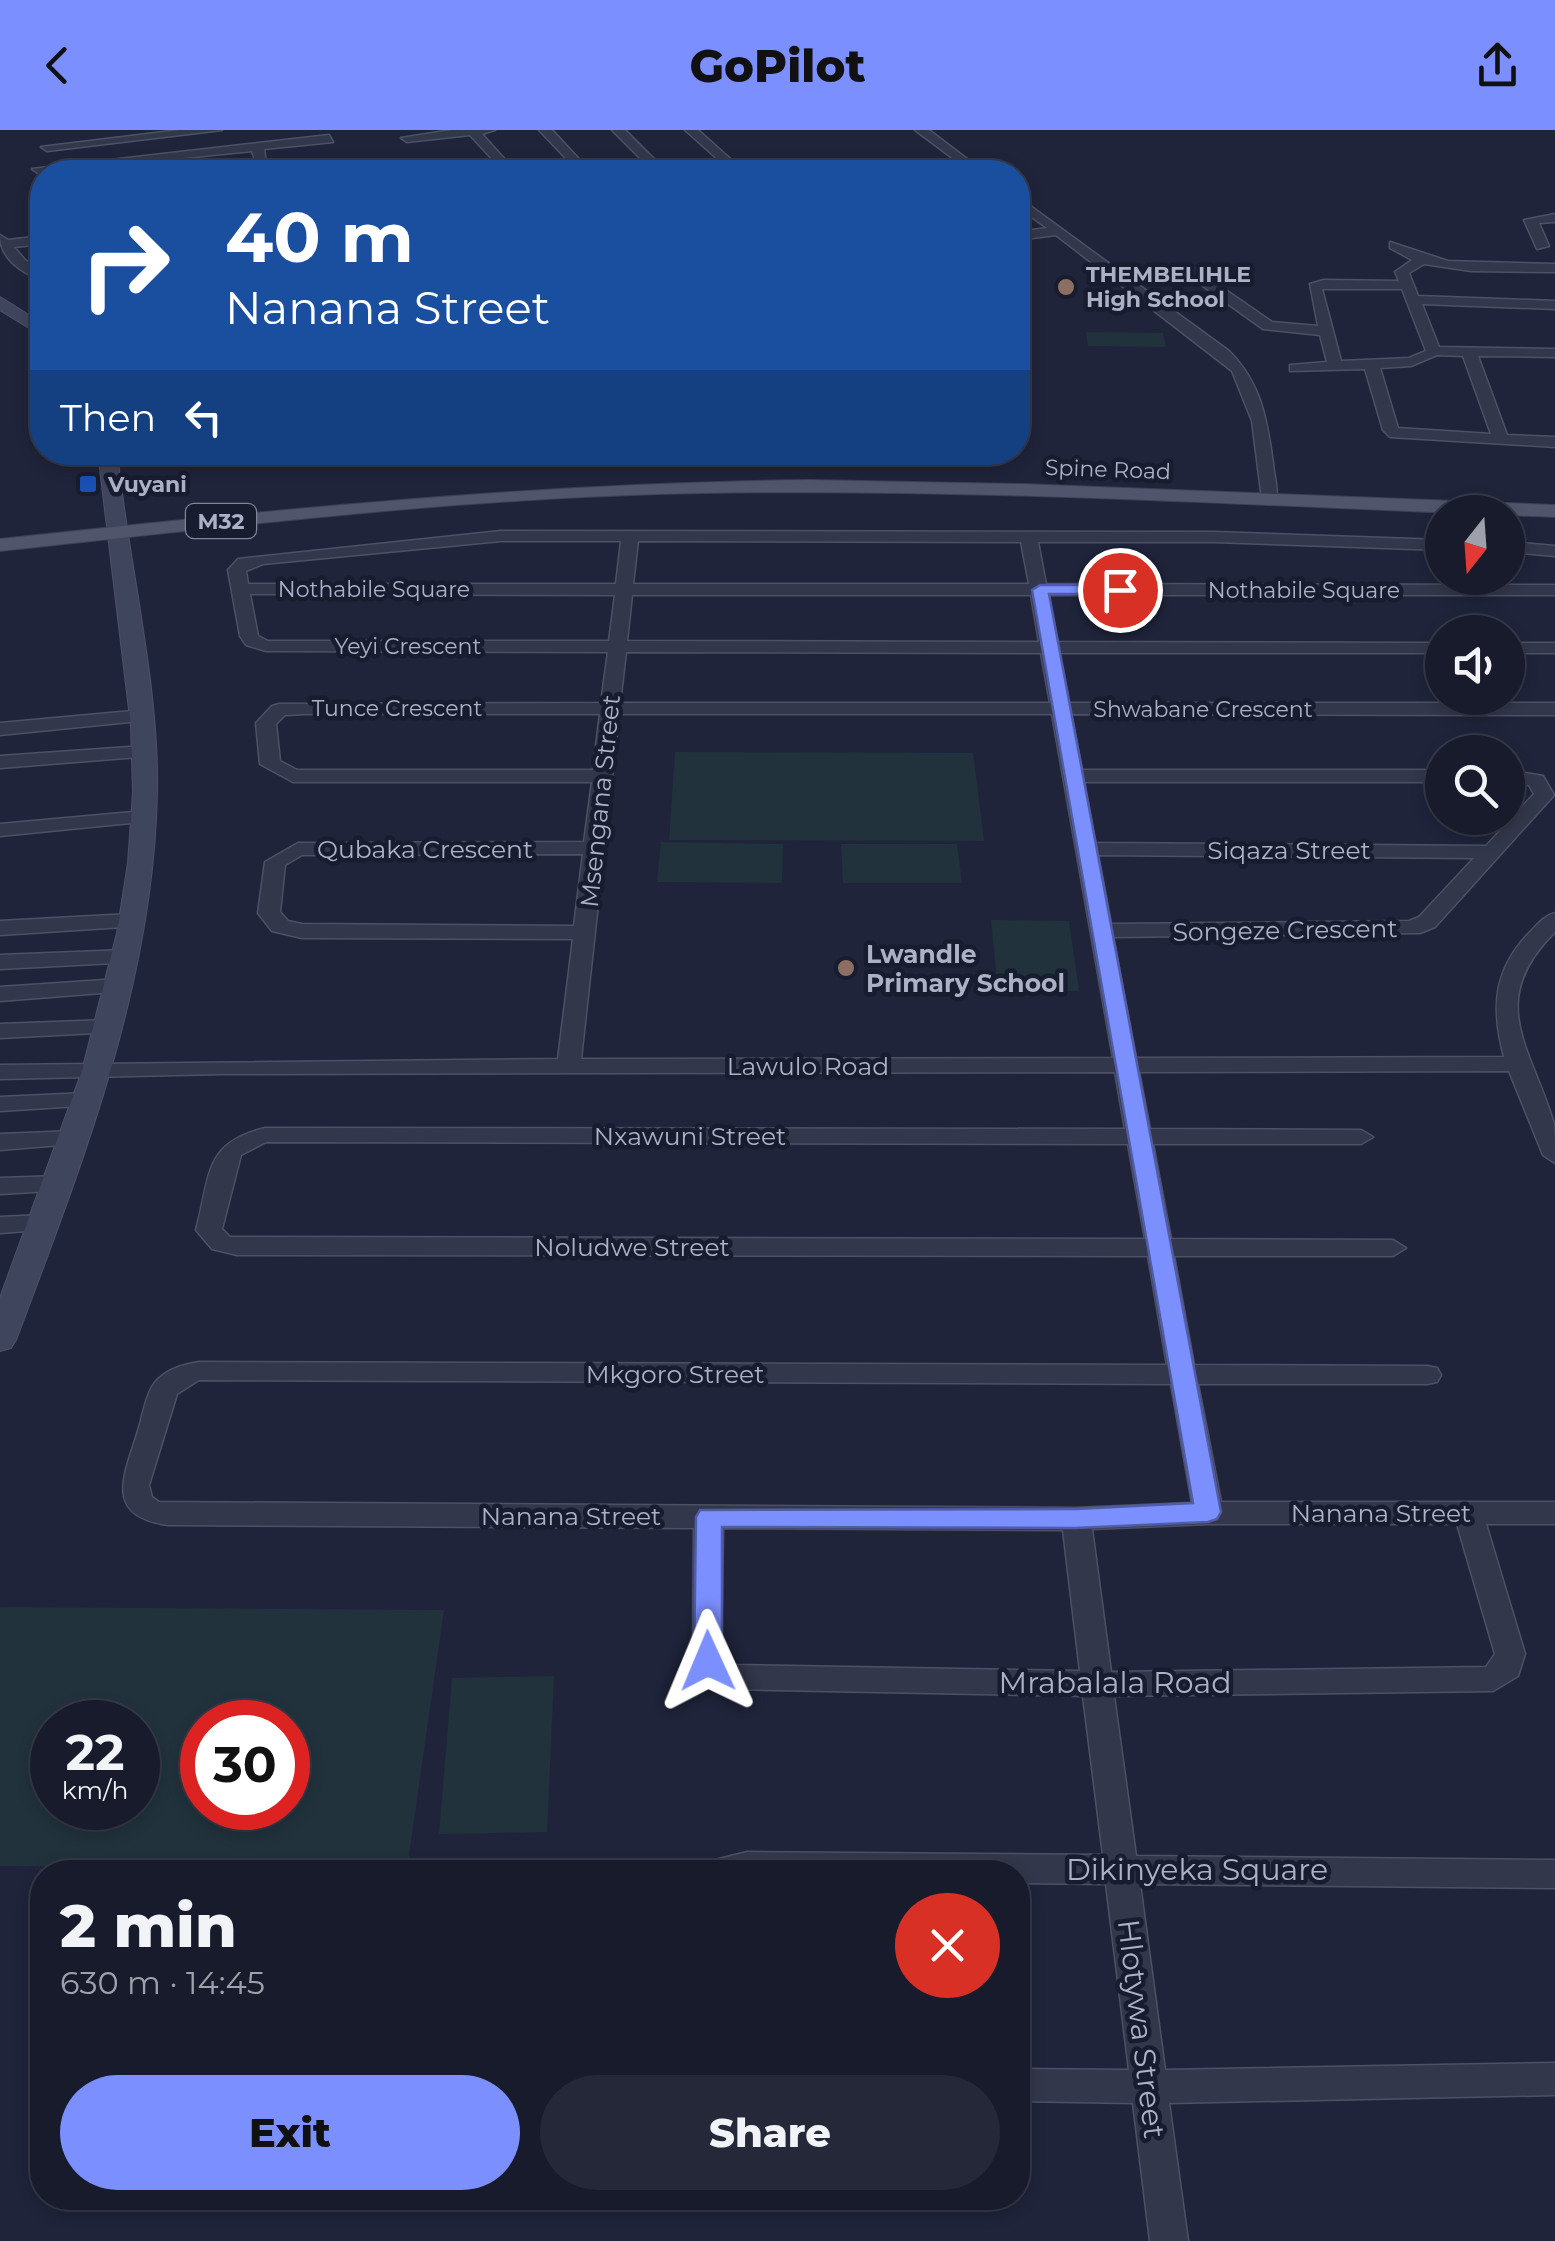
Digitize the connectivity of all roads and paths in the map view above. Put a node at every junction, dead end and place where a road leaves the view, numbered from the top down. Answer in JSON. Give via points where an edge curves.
{"nodes":[{"id":1,"x":55,"y":130,"type":"edge"},
{"id":2,"x":216,"y":130,"type":"edge"},
{"id":3,"x":489,"y":130,"type":"edge"},
{"id":4,"x":545,"y":130,"type":"edge"},
{"id":5,"x":618,"y":130,"type":"edge"},
{"id":6,"x":691,"y":130,"type":"edge"},
{"id":7,"x":920,"y":130,"type":"edge"},
{"id":8,"x":473,"y":132,"type":"edge"},
{"id":9,"x":404,"y":134,"type":"edge"},
{"id":10,"x":326,"y":135,"type":"edge"},
{"id":11,"x":47,"y":147,"type":"junction"},
{"id":12,"x":256,"y":147,"type":"junction"},
{"id":13,"x":42,"y":160,"type":"edge"},
{"id":14,"x":154,"y":160,"type":"edge"},
{"id":15,"x":261,"y":160,"type":"edge"},
{"id":16,"x":344,"y":160,"type":"edge"},
{"id":17,"x":424,"y":160,"type":"edge"},
{"id":18,"x":499,"y":160,"type":"edge"},
{"id":19,"x":574,"y":160,"type":"edge"},
{"id":20,"x":649,"y":160,"type":"edge"},
{"id":21,"x":725,"y":160,"type":"edge"},
{"id":22,"x":961,"y":160,"type":"edge"},
{"id":23,"x":1030,"y":211,"type":"edge"},
{"id":24,"x":1555,"y":218,"type":"edge"},
{"id":25,"x":1058,"y":231,"type":"junction"},
{"id":26,"x":1030,"y":234,"type":"edge"},
{"id":27,"x":30,"y":240,"type":"edge"},
{"id":28,"x":2,"y":241,"type":"edge"},
{"id":29,"x":1394,"y":245,"type":"dead end"},
{"id":30,"x":1542,"y":246,"type":"dead end"},
{"id":31,"x":1422,"y":260,"type":"junction"},
{"id":32,"x":30,"y":268,"type":"edge"},
{"id":33,"x":1555,"y":268,"type":"edge"},
{"id":34,"x":1189,"y":271,"type":"dead end"},
{"id":35,"x":1410,"y":293,"type":"junction"},
{"id":36,"x":0,"y":302,"type":"edge"},
{"id":37,"x":1555,"y":305,"type":"edge"},
{"id":38,"x":30,"y":323,"type":"edge"},
{"id":39,"x":1324,"y":331,"type":"junction"},
{"id":40,"x":1432,"y":351,"type":"junction"},
{"id":41,"x":1469,"y":352,"type":"junction"},
{"id":42,"x":1555,"y":353,"type":"edge"},
{"id":43,"x":1371,"y":364,"type":"junction"},
{"id":44,"x":1335,"y":366,"type":"junction"},
{"id":45,"x":1295,"y":368,"type":"dead end"},
{"id":46,"x":1501,"y":440,"type":"junction"},
{"id":47,"x":1555,"y":442,"type":"edge"},
{"id":48,"x":108,"y":465,"type":"edge"},
{"id":49,"x":1270,"y":499,"type":"junction"},
{"id":50,"x":1555,"y":508,"type":"edge"},
{"id":51,"x":114,"y":533,"type":"junction"},
{"id":52,"x":630,"y":537,"type":"junction"},
{"id":53,"x":1030,"y":537,"type":"junction"},
{"id":54,"x":1425,"y":544,"type":"edge"},
{"id":55,"x":0,"y":545,"type":"edge"},
{"id":56,"x":1525,"y":548,"type":"edge"},
{"id":57,"x":1555,"y":551,"type":"edge"},
{"id":58,"x":624,"y":588,"type":"junction"},
{"id":59,"x":242,"y":589,"type":"junction"},
{"id":60,"x":1040,"y":590,"type":"junction"},
{"id":61,"x":1555,"y":590,"type":"edge"},
{"id":62,"x":618,"y":646,"type":"junction"},
{"id":63,"x":1050,"y":647,"type":"junction"},
{"id":64,"x":1425,"y":648,"type":"edge"},
{"id":65,"x":1525,"y":648,"type":"edge"},
{"id":66,"x":1555,"y":648,"type":"edge"},
{"id":67,"x":610,"y":708,"type":"junction"},
{"id":68,"x":1062,"y":709,"type":"junction"},
{"id":69,"x":1555,"y":709,"type":"edge"},
{"id":70,"x":143,"y":716,"type":"junction"},
{"id":71,"x":0,"y":728,"type":"edge"},
{"id":72,"x":144,"y":752,"type":"junction"},
{"id":73,"x":0,"y":762,"type":"edge"},
{"id":74,"x":602,"y":776,"type":"junction"},
{"id":75,"x":1073,"y":776,"type":"junction"},
{"id":76,"x":1425,"y":776,"type":"edge"},
{"id":77,"x":1525,"y":778,"type":"edge"},
{"id":78,"x":1525,"y":816,"type":"edge"},
{"id":79,"x":144,"y":817,"type":"junction"},
{"id":80,"x":0,"y":830,"type":"edge"},
{"id":81,"x":1508,"y":835,"type":"edge"},
{"id":82,"x":594,"y":848,"type":"junction"},
{"id":83,"x":1086,"y":849,"type":"junction"},
{"id":84,"x":1492,"y":852,"type":"junction"},
{"id":85,"x":1555,"y":920,"type":"edge"},
{"id":86,"x":132,"y":921,"type":"junction"},
{"id":87,"x":0,"y":928,"type":"edge"},
{"id":88,"x":1102,"y":931,"type":"junction"},
{"id":89,"x":586,"y":933,"type":"junction"},
{"id":90,"x":126,"y":956,"type":"junction"},
{"id":91,"x":0,"y":962,"type":"edge"},
{"id":92,"x":119,"y":986,"type":"junction"},
{"id":93,"x":0,"y":994,"type":"edge"},
{"id":94,"x":108,"y":1027,"type":"junction"},
{"id":95,"x":0,"y":1031,"type":"edge"},
{"id":96,"x":1518,"y":1064,"type":"junction"},
{"id":97,"x":570,"y":1065,"type":"junction"},
{"id":98,"x":1126,"y":1067,"type":"junction"},
{"id":99,"x":98,"y":1068,"type":"junction"},
{"id":100,"x":0,"y":1072,"type":"edge"},
{"id":101,"x":87,"y":1100,"type":"junction"},
{"id":102,"x":0,"y":1104,"type":"edge"},
{"id":103,"x":1139,"y":1136,"type":"junction"},
{"id":104,"x":1361,"y":1137,"type":"dead end"},
{"id":105,"x":75,"y":1138,"type":"junction"},
{"id":106,"x":0,"y":1142,"type":"edge"},
{"id":107,"x":242,"y":1142,"type":"joint"},
{"id":108,"x":1555,"y":1155,"type":"edge"},
{"id":109,"x":59,"y":1184,"type":"junction"},
{"id":110,"x":0,"y":1186,"type":"edge"},
{"id":111,"x":44,"y":1223,"type":"junction"},
{"id":112,"x":0,"y":1225,"type":"edge"},
{"id":113,"x":1159,"y":1247,"type":"junction"},
{"id":114,"x":1394,"y":1248,"type":"dead end"},
{"id":115,"x":12,"y":1280,"type":"edge"},
{"id":116,"x":2,"y":1329,"type":"edge"},
{"id":117,"x":1182,"y":1375,"type":"junction"},
{"id":118,"x":1427,"y":1375,"type":"dead end"},
{"id":119,"x":170,"y":1382,"type":"joint"},
{"id":120,"x":1208,"y":1512,"type":"junction"},
{"id":121,"x":1468,"y":1513,"type":"junction"},
{"id":122,"x":1555,"y":1513,"type":"edge"},
{"id":123,"x":709,"y":1517,"type":"junction"},
{"id":124,"x":1076,"y":1518,"type":"junction"},
{"id":125,"x":1096,"y":1684,"type":"junction"},
{"id":126,"x":1030,"y":1869,"type":"edge"},
{"id":127,"x":1120,"y":1870,"type":"junction"},
{"id":128,"x":1555,"y":1874,"type":"edge"},
{"id":129,"x":1555,"y":2079,"type":"edge"},
{"id":130,"x":1030,"y":2085,"type":"edge"},
{"id":131,"x":1149,"y":2087,"type":"junction"},
{"id":132,"x":1169,"y":2241,"type":"edge"}],
"edges":[{"from":1,"to":11,"type":"street"},
{"from":2,"to":11,"type":"street"},
{"from":3,"to":8,"type":"street"},
{"from":4,"to":19,"type":"street"},
{"from":5,"to":20,"type":"street"},
{"from":6,"to":21,"type":"street"},
{"from":7,"to":22,"type":"street"},
{"from":8,"to":9,"type":"street"},
{"from":8,"to":18,"type":"street"},
{"from":9,"to":17,"type":"street"},
{"from":10,"to":12,"type":"street"},
{"from":10,"to":16,"type":"street"},
{"from":11,"to":13,"type":"street"},
{"from":12,"to":14,"type":"street"},
{"from":12,"to":15,"type":"street"},
{"from":23,"to":25,"type":"street"},
{"from":24,"to":30,"type":"street","via":[[1531,222]]},
{"from":25,"to":26,"type":"street"},
{"from":25,"to":49,"type":"street","via":[[1242,372],[1255,396]]},
{"from":27,"to":28,"type":"street"},
{"from":28,"to":32,"type":"street"},
{"from":29,"to":31,"type":"street"},
{"from":31,"to":33,"type":"street"},
{"from":31,"to":35,"type":"street","via":[[1402,272]]},
{"from":34,"to":39,"type":"street","via":[[1268,326]]},
{"from":35,"to":37,"type":"street"},
{"from":35,"to":39,"type":"street","via":[[1318,285]]},
{"from":35,"to":40,"type":"street"},
{"from":36,"to":38,"type":"main road"},
{"from":39,"to":44,"type":"street"},
{"from":40,"to":41,"type":"street"},
{"from":40,"to":43,"type":"street","via":[[1411,362]]},
{"from":41,"to":42,"type":"street"},
{"from":41,"to":46,"type":"street"},
{"from":43,"to":44,"type":"street"},
{"from":43,"to":46,"type":"street","via":[[1396,434]]},
{"from":44,"to":45,"type":"street"},
{"from":46,"to":47,"type":"street"},
{"from":48,"to":51,"type":"main road"},
{"from":49,"to":50,"type":"main road","name":"Spine Road","number":"M32"},
{"from":49,"to":51,"type":"main road","name":"Spine Road","number":"M32","via":[[886,486],[678,488],[416,501]]},
{"from":51,"to":55,"type":"main road","name":"Spine Road","number":"M32"},
{"from":51,"to":70,"type":"main road"},
{"from":52,"to":53,"type":"street","name":"Nothabile Square"},
{"from":52,"to":58,"type":"street","name":"Msengana Street"},
{"from":52,"to":59,"type":"street","name":"Nothabile Square","via":[[476,537],[263,559],[237,570]]},
{"from":53,"to":54,"type":"street","name":"Nothabile Square"},
{"from":53,"to":60,"type":"street"},
{"from":56,"to":57,"type":"street"},
{"from":58,"to":59,"type":"street","name":"Nothabile Square"},
{"from":58,"to":60,"type":"street","name":"Nothabile Square"},
{"from":58,"to":62,"type":"street","name":"Msengana Street"},
{"from":59,"to":62,"type":"street","name":"Yeyi Crescent","via":[[252,641],[266,646]]},
{"from":60,"to":61,"type":"street","name":"Nothabile Square"},
{"from":60,"to":63,"type":"street"},
{"from":62,"to":63,"type":"street"},
{"from":62,"to":67,"type":"street","name":"Msengana Street"},
{"from":63,"to":64,"type":"street"},
{"from":63,"to":68,"type":"street"},
{"from":65,"to":66,"type":"street"},
{"from":67,"to":68,"type":"street","name":"Shwabane Crescent"},
{"from":67,"to":74,"type":"street","name":"Msengana Street"},
{"from":67,"to":74,"type":"street","name":"Tunce Crescent","via":[[305,708],[279,710],[266,723],[270,764],[294,776]]},
{"from":68,"to":69,"type":"street","name":"Shwabane Crescent"},
{"from":68,"to":75,"type":"street"},
{"from":70,"to":71,"type":"street"},
{"from":70,"to":72,"type":"main road"},
{"from":72,"to":73,"type":"street"},
{"from":72,"to":79,"type":"main road"},
{"from":74,"to":82,"type":"street","name":"Msengana Street"},
{"from":75,"to":76,"type":"street"},
{"from":75,"to":83,"type":"street"},
{"from":77,"to":78,"type":"street","name":"Songeze Crescent","via":[[1536,780],[1544,795]]},
{"from":79,"to":80,"type":"street"},
{"from":79,"to":86,"type":"main road"},
{"from":81,"to":84,"type":"street","name":"Songeze Crescent"},
{"from":82,"to":89,"type":"street","name":"Msengana Street"},
{"from":82,"to":89,"type":"street","name":"Qubaka Crescent","via":[[298,849],[275,862],[270,913],[280,926],[302,931]]},
{"from":83,"to":84,"type":"street","name":"Siqaza Street"},
{"from":83,"to":88,"type":"street"},
{"from":84,"to":88,"type":"street","name":"Songeze Crescent","via":[[1427,922],[1412,928]]},
{"from":85,"to":96,"type":"street","via":[[1510,977],[1507,1010]]},
{"from":86,"to":87,"type":"street"},
{"from":86,"to":90,"type":"main road"},
{"from":88,"to":98,"type":"street"},
{"from":89,"to":97,"type":"street","name":"Msengana Street"},
{"from":90,"to":91,"type":"street"},
{"from":90,"to":92,"type":"main road"},
{"from":92,"to":93,"type":"street"},
{"from":92,"to":94,"type":"main road"},
{"from":94,"to":95,"type":"street"},
{"from":94,"to":99,"type":"main road"},
{"from":96,"to":98,"type":"street","name":"Lawulo Road"},
{"from":96,"to":108,"type":"street"},
{"from":97,"to":98,"type":"street","name":"Lawulo Road"},
{"from":97,"to":99,"type":"street","name":"Lawulo Road"},
{"from":98,"to":103,"type":"street"},
{"from":99,"to":100,"type":"street","name":"Lawulo Road"},
{"from":99,"to":101,"type":"main road"},
{"from":101,"to":102,"type":"street"},
{"from":101,"to":105,"type":"main road"},
{"from":103,"to":104,"type":"street","name":"Nxawuni Street"},
{"from":103,"to":107,"type":"street","name":"Nxawuni Street","via":[[265,1136]]},
{"from":103,"to":113,"type":"street"},
{"from":105,"to":106,"type":"street"},
{"from":105,"to":109,"type":"main road"},
{"from":107,"to":113,"type":"street","name":"Noludwe Street","via":[[230,1152],[209,1223],[213,1238],[228,1246]]},
{"from":109,"to":110,"type":"street"},
{"from":109,"to":111,"type":"main road"},
{"from":111,"to":112,"type":"street"},
{"from":111,"to":115,"type":"main road"},
{"from":113,"to":114,"type":"street"},
{"from":113,"to":117,"type":"street"},
{"from":115,"to":116,"type":"main road"},
{"from":117,"to":118,"type":"street","name":"Mkgoro Street"},
{"from":117,"to":119,"type":"street","name":"Mkgoro Street","via":[[200,1370]]},
{"from":117,"to":120,"type":"street"},
{"from":119,"to":123,"type":"street","name":"Nanana Street","via":[[135,1486],[150,1512]]},
{"from":120,"to":121,"type":"street","name":"Nanana Street"},
{"from":120,"to":124,"type":"street","name":"Nanana Street"},
{"from":121,"to":122,"type":"street","name":"Nanana Street"},
{"from":121,"to":125,"type":"street","name":"Mrabalala Road","via":[[1510,1654],[1507,1667],[1492,1679]]},
{"from":123,"to":124,"type":"street","name":"Nanana Street"},
{"from":123,"to":125,"type":"street","name":"Mrabalala Road","via":[[706,1646],[708,1661],[726,1677]]},
{"from":124,"to":125,"type":"street","name":"Hlotywa Street"},
{"from":125,"to":127,"type":"street","name":"Hlotywa Street"},
{"from":126,"to":127,"type":"street","name":"Dikinyeka Square"},
{"from":127,"to":128,"type":"street","name":"Dikinyeka Square"},
{"from":127,"to":131,"type":"street","name":"Hlotywa Street"},
{"from":129,"to":131,"type":"street"},
{"from":130,"to":131,"type":"street"},
{"from":131,"to":132,"type":"street","name":"Hlotywa Street"}]}
